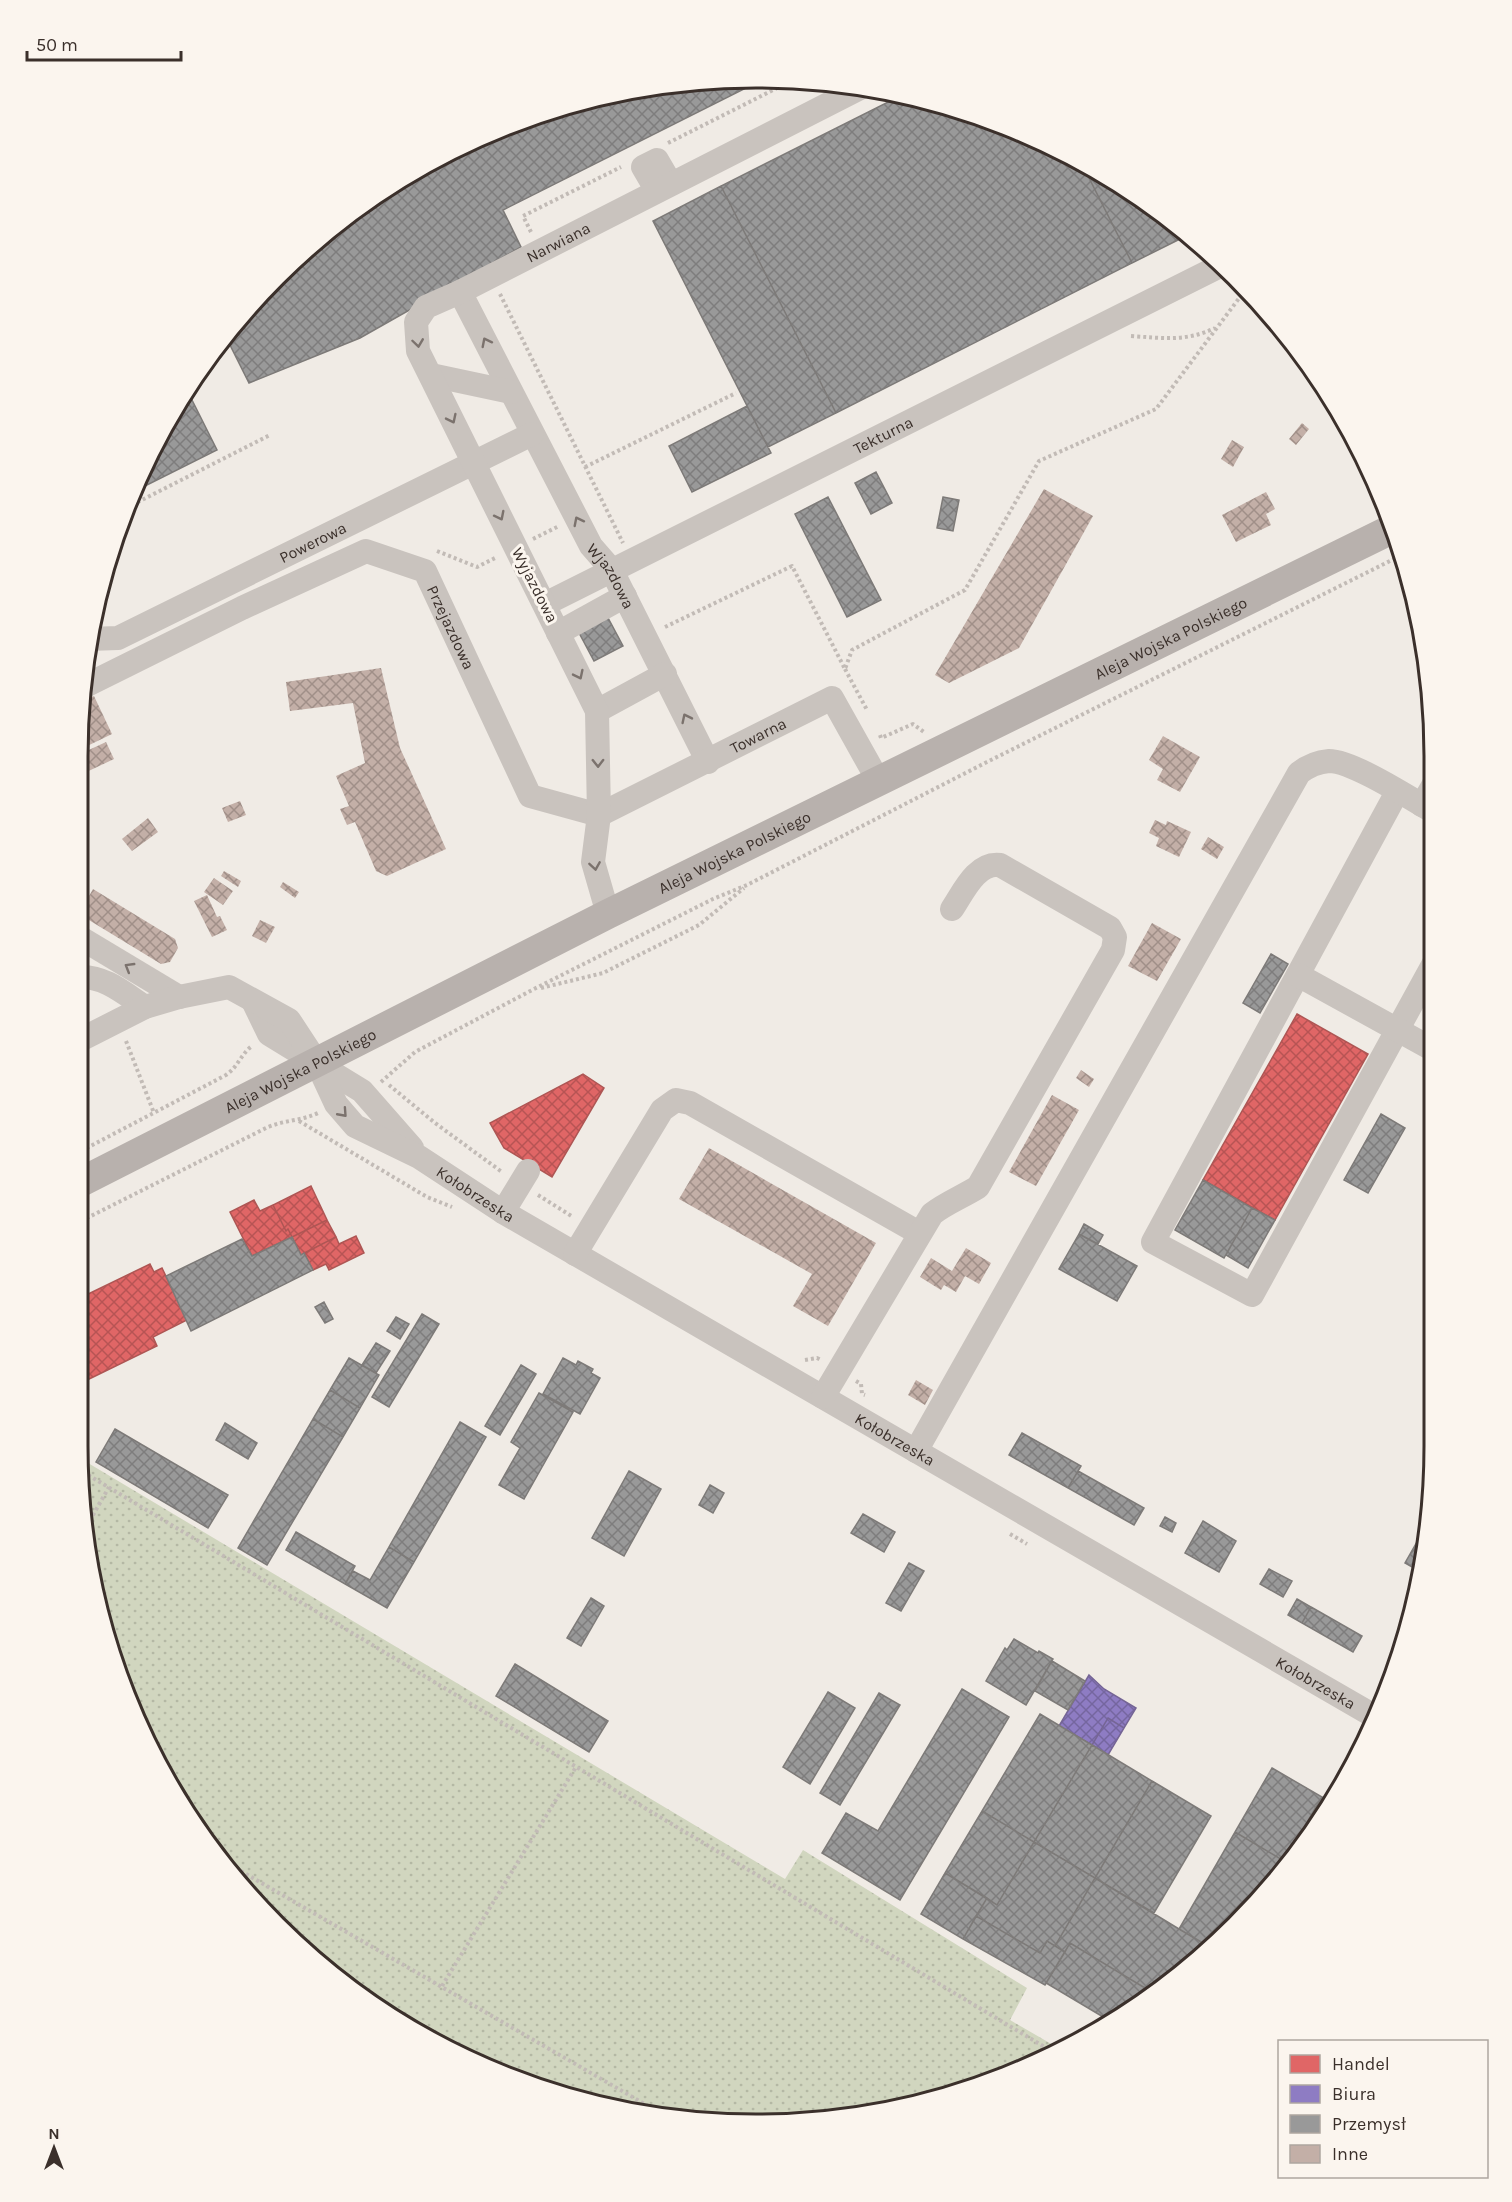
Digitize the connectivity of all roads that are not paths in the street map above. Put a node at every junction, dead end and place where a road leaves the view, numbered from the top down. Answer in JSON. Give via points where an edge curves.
{"nodes":[{"id":1,"x":847,"y":95,"type":"edge"},
{"id":2,"x":1212,"y":269,"type":"edge"},
{"id":3,"x":460,"y":292,"type":"junction"},
{"id":4,"x":431,"y":375,"type":"junction"},
{"id":5,"x":512,"y":392,"type":"junction"},
{"id":6,"x":532,"y":434,"type":"junction"},
{"id":7,"x":473,"y":464,"type":"junction"},
{"id":8,"x":1385,"y":533,"type":"edge"},
{"id":9,"x":621,"y":564,"type":"junction"},
{"id":10,"x":626,"y":596,"type":"junction"},
{"id":11,"x":544,"y":604,"type":"junction"},
{"id":12,"x":558,"y":633,"type":"junction"},
{"id":13,"x":99,"y":639,"type":"edge"},
{"id":14,"x":665,"y":674,"type":"junction"},
{"id":15,"x":93,"y":682,"type":"edge"},
{"id":16,"x":597,"y":711,"type":"junction"},
{"id":17,"x":708,"y":762,"type":"junction"},
{"id":18,"x":879,"y":782,"type":"junction"},
{"id":19,"x":1397,"y":792,"type":"junction"},
{"id":20,"x":1424,"y":807,"type":"edge"},
{"id":21,"x":599,"y":815,"type":"junction"},
{"id":22,"x":952,"y":909,"type":"dead end"},
{"id":23,"x":608,"y":914,"type":"junction"},
{"id":24,"x":88,"y":942,"type":"edge"},
{"id":25,"x":1298,"y":975,"type":"junction"},
{"id":26,"x":88,"y":977,"type":"edge"},
{"id":27,"x":1424,"y":982,"type":"edge"},
{"id":28,"x":179,"y":997,"type":"junction"},
{"id":29,"x":253,"y":1001,"type":"junction"},
{"id":30,"x":146,"y":1007,"type":"junction"},
{"id":31,"x":1398,"y":1030,"type":"junction"},
{"id":32,"x":88,"y":1036,"type":"edge"},
{"id":33,"x":1424,"y":1044,"type":"edge"},
{"id":34,"x":316,"y":1061,"type":"junction"},
{"id":35,"x":88,"y":1178,"type":"edge"},
{"id":36,"x":525,"y":1178,"type":"road end"},
{"id":37,"x":502,"y":1212,"type":"junction"},
{"id":38,"x":920,"y":1233,"type":"junction"},
{"id":39,"x":575,"y":1254,"type":"junction"},
{"id":40,"x":823,"y":1397,"type":"junction"},
{"id":41,"x":916,"y":1451,"type":"junction"},
{"id":42,"x":1368,"y":1712,"type":"edge"}],
"edges":[{"from":1,"to":3,"type":"street","name":"Narwiana"},
{"from":2,"to":9,"type":"street","name":"Tekturna"},
{"from":3,"to":4,"type":"street","name":"Wyjazdowa","one_way":true,"via":[[426,307],[416,322],[418,351]]},
{"from":5,"to":3,"type":"street","name":"Wjazdowa","one_way":true},
{"from":4,"to":5,"type":"street"},
{"from":4,"to":7,"type":"street","name":"Wyjazdowa","one_way":true},
{"from":5,"to":6,"type":"street","name":"Wjazdowa"},
{"from":6,"to":7,"type":"street","name":"Powerowa"},
{"from":9,"to":6,"type":"street","name":"Wjazdowa","one_way":true,"via":[[591,546]]},
{"from":7,"to":11,"type":"street","name":"Wyjazdowa","one_way":true},
{"from":7,"to":13,"type":"street","name":"Powerowa","via":[[118,638]]},
{"from":8,"to":18,"type":"main road","name":"Aleja Wojska Polskiego"},
{"from":9,"to":10,"type":"street","name":"Wjazdowa"},
{"from":9,"to":11,"type":"street","name":"Tekturna"},
{"from":10,"to":12,"type":"street"},
{"from":10,"to":14,"type":"street","name":"Wjazdowa"},
{"from":11,"to":12,"type":"street","name":"Wyjazdowa"},
{"from":12,"to":16,"type":"street","name":"Wyjazdowa","one_way":true},
{"from":14,"to":16,"type":"street"},
{"from":17,"to":14,"type":"street","name":"Wjazdowa","one_way":true},
{"from":15,"to":21,"type":"street","name":"Przejazdowa","via":[[366,551],[425,571],[530,796]]},
{"from":16,"to":21,"type":"street","name":"Wyjazdowa","one_way":true},
{"from":17,"to":18,"type":"street","name":"Towarna","via":[[832,698]]},
{"from":17,"to":21,"type":"street","name":"Towarna"},
{"from":18,"to":23,"type":"main road","name":"Aleja Wojska Polskiego"},
{"from":19,"to":20,"type":"street"},
{"from":19,"to":25,"type":"street"},
{"from":19,"to":41,"type":"street","via":[[1330,761],[1310,765],[1299,773]]},
{"from":21,"to":23,"type":"street","name":"Wyjazdowa","one_way":true,"via":[[593,862]]},
{"from":22,"to":38,"type":"street","via":[[978,872],[992,864],[1000,865],[1110,928],[1115,937],[1113,950],[978,1187],[932,1214]]},
{"from":23,"to":34,"type":"main road","name":"Aleja Wojska Polskiego"},
{"from":28,"to":24,"type":"street","one_way":true},
{"from":25,"to":31,"type":"street"},
{"from":25,"to":31,"type":"street","via":[[1153,1242],[1252,1295]]},
{"from":26,"to":30,"type":"street","via":[[103,980]]},
{"from":27,"to":31,"type":"street"},
{"from":28,"to":29,"type":"street","via":[[229,987]]},
{"from":28,"to":30,"type":"street"},
{"from":29,"to":34,"type":"street","via":[[289,1020]]},
{"from":29,"to":34,"type":"street","name":"Kołobrzeska","via":[[269,1034]]},
{"from":30,"to":32,"type":"street"},
{"from":31,"to":33,"type":"street"},
{"from":34,"to":35,"type":"main road","name":"Aleja Wojska Polskiego"},
{"from":34,"to":37,"type":"street","name":"Kołobrzeska","via":[[362,1091],[419,1157]]},
{"from":36,"to":37,"type":"street"},
{"from":37,"to":39,"type":"street","name":"Kołobrzeska"},
{"from":38,"to":39,"type":"street","via":[[758,1133],[676,1100],[662,1110]]},
{"from":38,"to":40,"type":"street"},
{"from":39,"to":40,"type":"street","name":"Kołobrzeska"},
{"from":40,"to":41,"type":"street","name":"Kołobrzeska"},
{"from":41,"to":42,"type":"street","name":"Kołobrzeska"}]}
